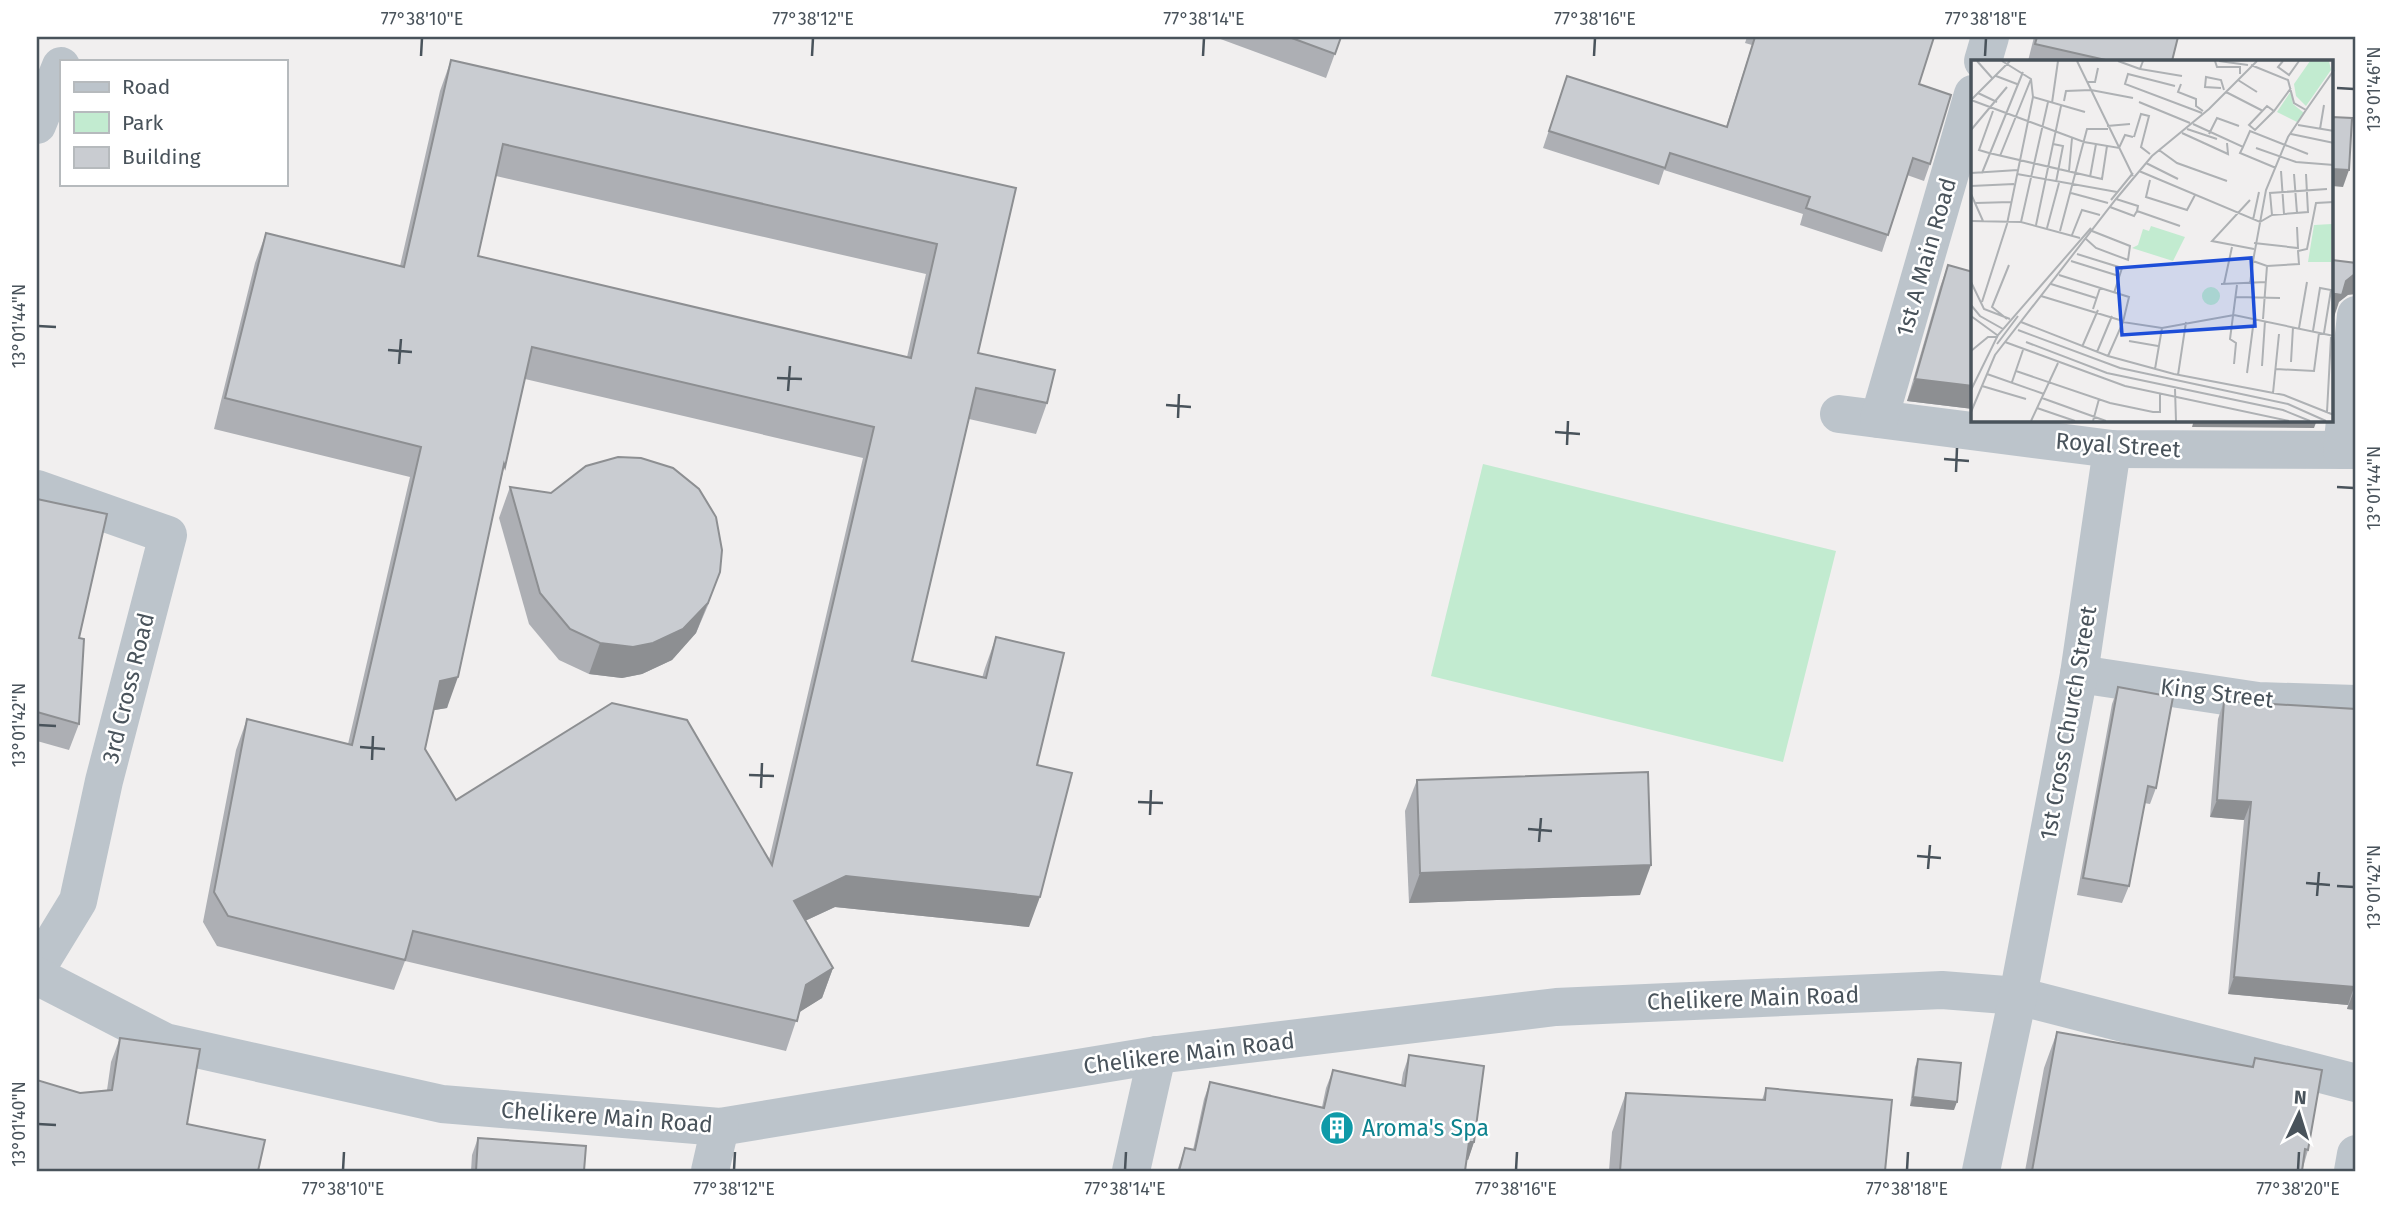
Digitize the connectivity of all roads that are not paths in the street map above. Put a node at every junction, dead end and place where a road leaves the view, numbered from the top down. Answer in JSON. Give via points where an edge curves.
{"nodes":[{"id":1,"x":73,"y":37,"type":"edge"},
{"id":2,"x":1990,"y":37,"type":"edge"},
{"id":3,"x":63,"y":60,"type":"edge"},
{"id":4,"x":1983,"y":60,"type":"edge"},
{"id":5,"x":60,"y":68,"type":"edge"},
{"id":6,"x":1971,"y":101,"type":"edge"},
{"id":7,"x":37,"y":125,"type":"edge"},
{"id":8,"x":2356,"y":315,"type":"edge"},
{"id":9,"x":1839,"y":414,"type":"dead end"},
{"id":10,"x":1879,"y":419,"type":"junction"},
{"id":11,"x":2112,"y":449,"type":"junction"},
{"id":12,"x":2349,"y":450,"type":"edge"},
{"id":13,"x":37,"y":489,"type":"edge"},
{"id":14,"x":2079,"y":674,"type":"junction"},
{"id":15,"x":2356,"y":704,"type":"edge"},
{"id":16,"x":38,"y":964,"type":"edge"},
{"id":17,"x":2018,"y":996,"type":"junction"},
{"id":18,"x":1157,"y":1055,"type":"junction"},
{"id":19,"x":2356,"y":1083,"type":"edge"},
{"id":20,"x":720,"y":1127,"type":"junction"},
{"id":21,"x":2356,"y":1154,"type":"edge"},
{"id":22,"x":710,"y":1171,"type":"edge"},
{"id":23,"x":1131,"y":1171,"type":"edge"},
{"id":24,"x":1981,"y":1171,"type":"edge"},
{"id":25,"x":2353,"y":1171,"type":"edge"}],
"edges":[{"from":1,"to":3,"type":"street"},
{"from":2,"to":4,"type":"street"},
{"from":5,"to":7,"type":"street"},
{"from":6,"to":10,"type":"street","name":"1st A Main Road"},
{"from":8,"to":12,"type":"street"},
{"from":9,"to":10,"type":"street","name":"Royal Street"},
{"from":10,"to":11,"type":"street","name":"Royal Street"},
{"from":11,"to":12,"type":"street","name":"Royal Street"},
{"from":11,"to":14,"type":"street","name":"1st Cross Church Street"},
{"from":13,"to":16,"type":"street","name":"3rd Cross Road","via":[[168,535],[78,901]]},
{"from":14,"to":15,"type":"street","name":"King Street","via":[[2258,701]]},
{"from":14,"to":17,"type":"street","name":"1st Cross Church Street"},
{"from":16,"to":20,"type":"street","name":"Chelikere Main Road","via":[[165,1042],[442,1104]]},
{"from":17,"to":18,"type":"street","name":"Chelikere Main Road","via":[[1942,989],[1556,1007]]},
{"from":17,"to":19,"type":"street","name":"Chelikere Main Road"},
{"from":17,"to":24,"type":"street","name":"1st Cross Church Street"},
{"from":18,"to":20,"type":"street","name":"Chelikere Main Road"},
{"from":18,"to":23,"type":"street"},
{"from":20,"to":22,"type":"street"},
{"from":21,"to":25,"type":"street"}]}
